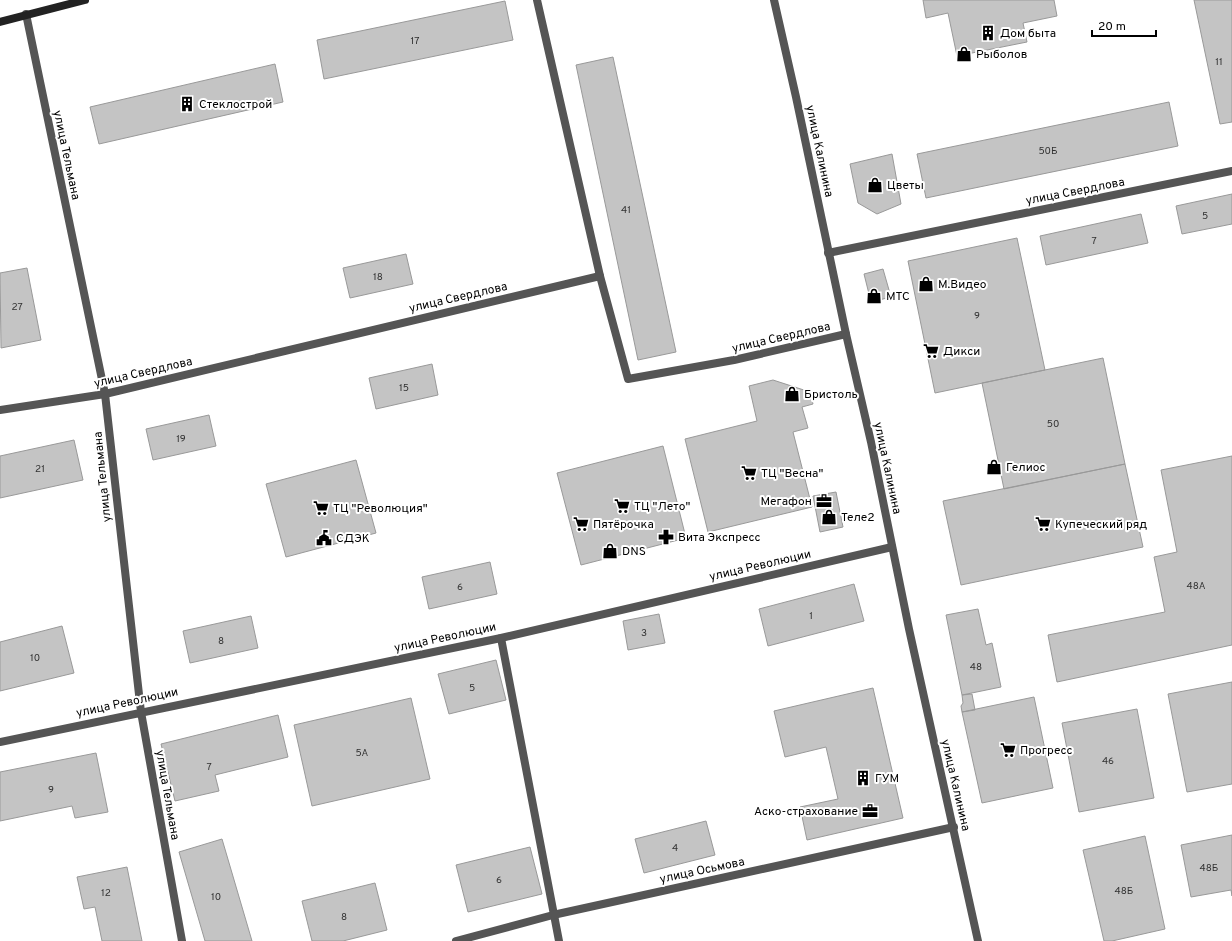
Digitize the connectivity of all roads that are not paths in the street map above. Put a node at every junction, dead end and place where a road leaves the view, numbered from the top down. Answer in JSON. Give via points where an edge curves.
{"nodes":[{"id":1,"x":85,"y":0,"type":"edge"},
{"id":2,"x":537,"y":0,"type":"edge"},
{"id":3,"x":774,"y":0,"type":"edge"},
{"id":4,"x":65,"y":2,"type":"edge"},
{"id":5,"x":26,"y":14,"type":"junction"},
{"id":6,"x":0,"y":22,"type":"edge"},
{"id":7,"x":1232,"y":172,"type":"edge"},
{"id":8,"x":828,"y":254,"type":"junction"},
{"id":9,"x":600,"y":276,"type":"junction"},
{"id":10,"x":846,"y":334,"type":"junction"},
{"id":11,"x":105,"y":394,"type":"junction"},
{"id":12,"x":0,"y":410,"type":"edge"},
{"id":13,"x":892,"y":547,"type":"junction"},
{"id":14,"x":500,"y":638,"type":"junction"},
{"id":15,"x":141,"y":712,"type":"junction"},
{"id":16,"x":0,"y":742,"type":"edge"},
{"id":17,"x":954,"y":827,"type":"junction"},
{"id":18,"x":553,"y":915,"type":"junction"},
{"id":19,"x":182,"y":941,"type":"edge"},
{"id":20,"x":456,"y":941,"type":"edge"},
{"id":21,"x":559,"y":941,"type":"edge"},
{"id":22,"x":978,"y":941,"type":"edge"}],
"edges":[{"from":1,"to":4,"type":"main road"},
{"from":2,"to":9,"type":"street"},
{"from":3,"to":8,"type":"street","name":"улица Калинина"},
{"from":4,"to":5,"type":"main road"},
{"from":5,"to":6,"type":"main road"},
{"from":5,"to":11,"type":"street","name":"улица Тельмана"},
{"from":7,"to":8,"type":"street","name":"улица Свердлова"},
{"from":8,"to":10,"type":"street","name":"улица Калинина"},
{"from":9,"to":10,"type":"street","name":"улица Свердлова","via":[[628,379],[734,360]]},
{"from":9,"to":11,"type":"street","name":"улица Свердлова"},
{"from":10,"to":13,"type":"street","name":"улица Калинина"},
{"from":11,"to":12,"type":"street","name":"улица Свердлова"},
{"from":11,"to":15,"type":"street","name":"улица Тельмана"},
{"from":13,"to":14,"type":"street","name":"улица Революции"},
{"from":13,"to":17,"type":"street","name":"улица Калинина"},
{"from":14,"to":15,"type":"street","name":"улица Революции"},
{"from":14,"to":18,"type":"street"},
{"from":15,"to":16,"type":"street","name":"улица Революции"},
{"from":15,"to":19,"type":"street","name":"улица Тельмана"},
{"from":17,"to":18,"type":"street","name":"улица Осьмова"},
{"from":17,"to":22,"type":"street","name":"улица Калинина"},
{"from":18,"to":20,"type":"street","name":"улица Осьмова"},
{"from":18,"to":21,"type":"street"}]}
